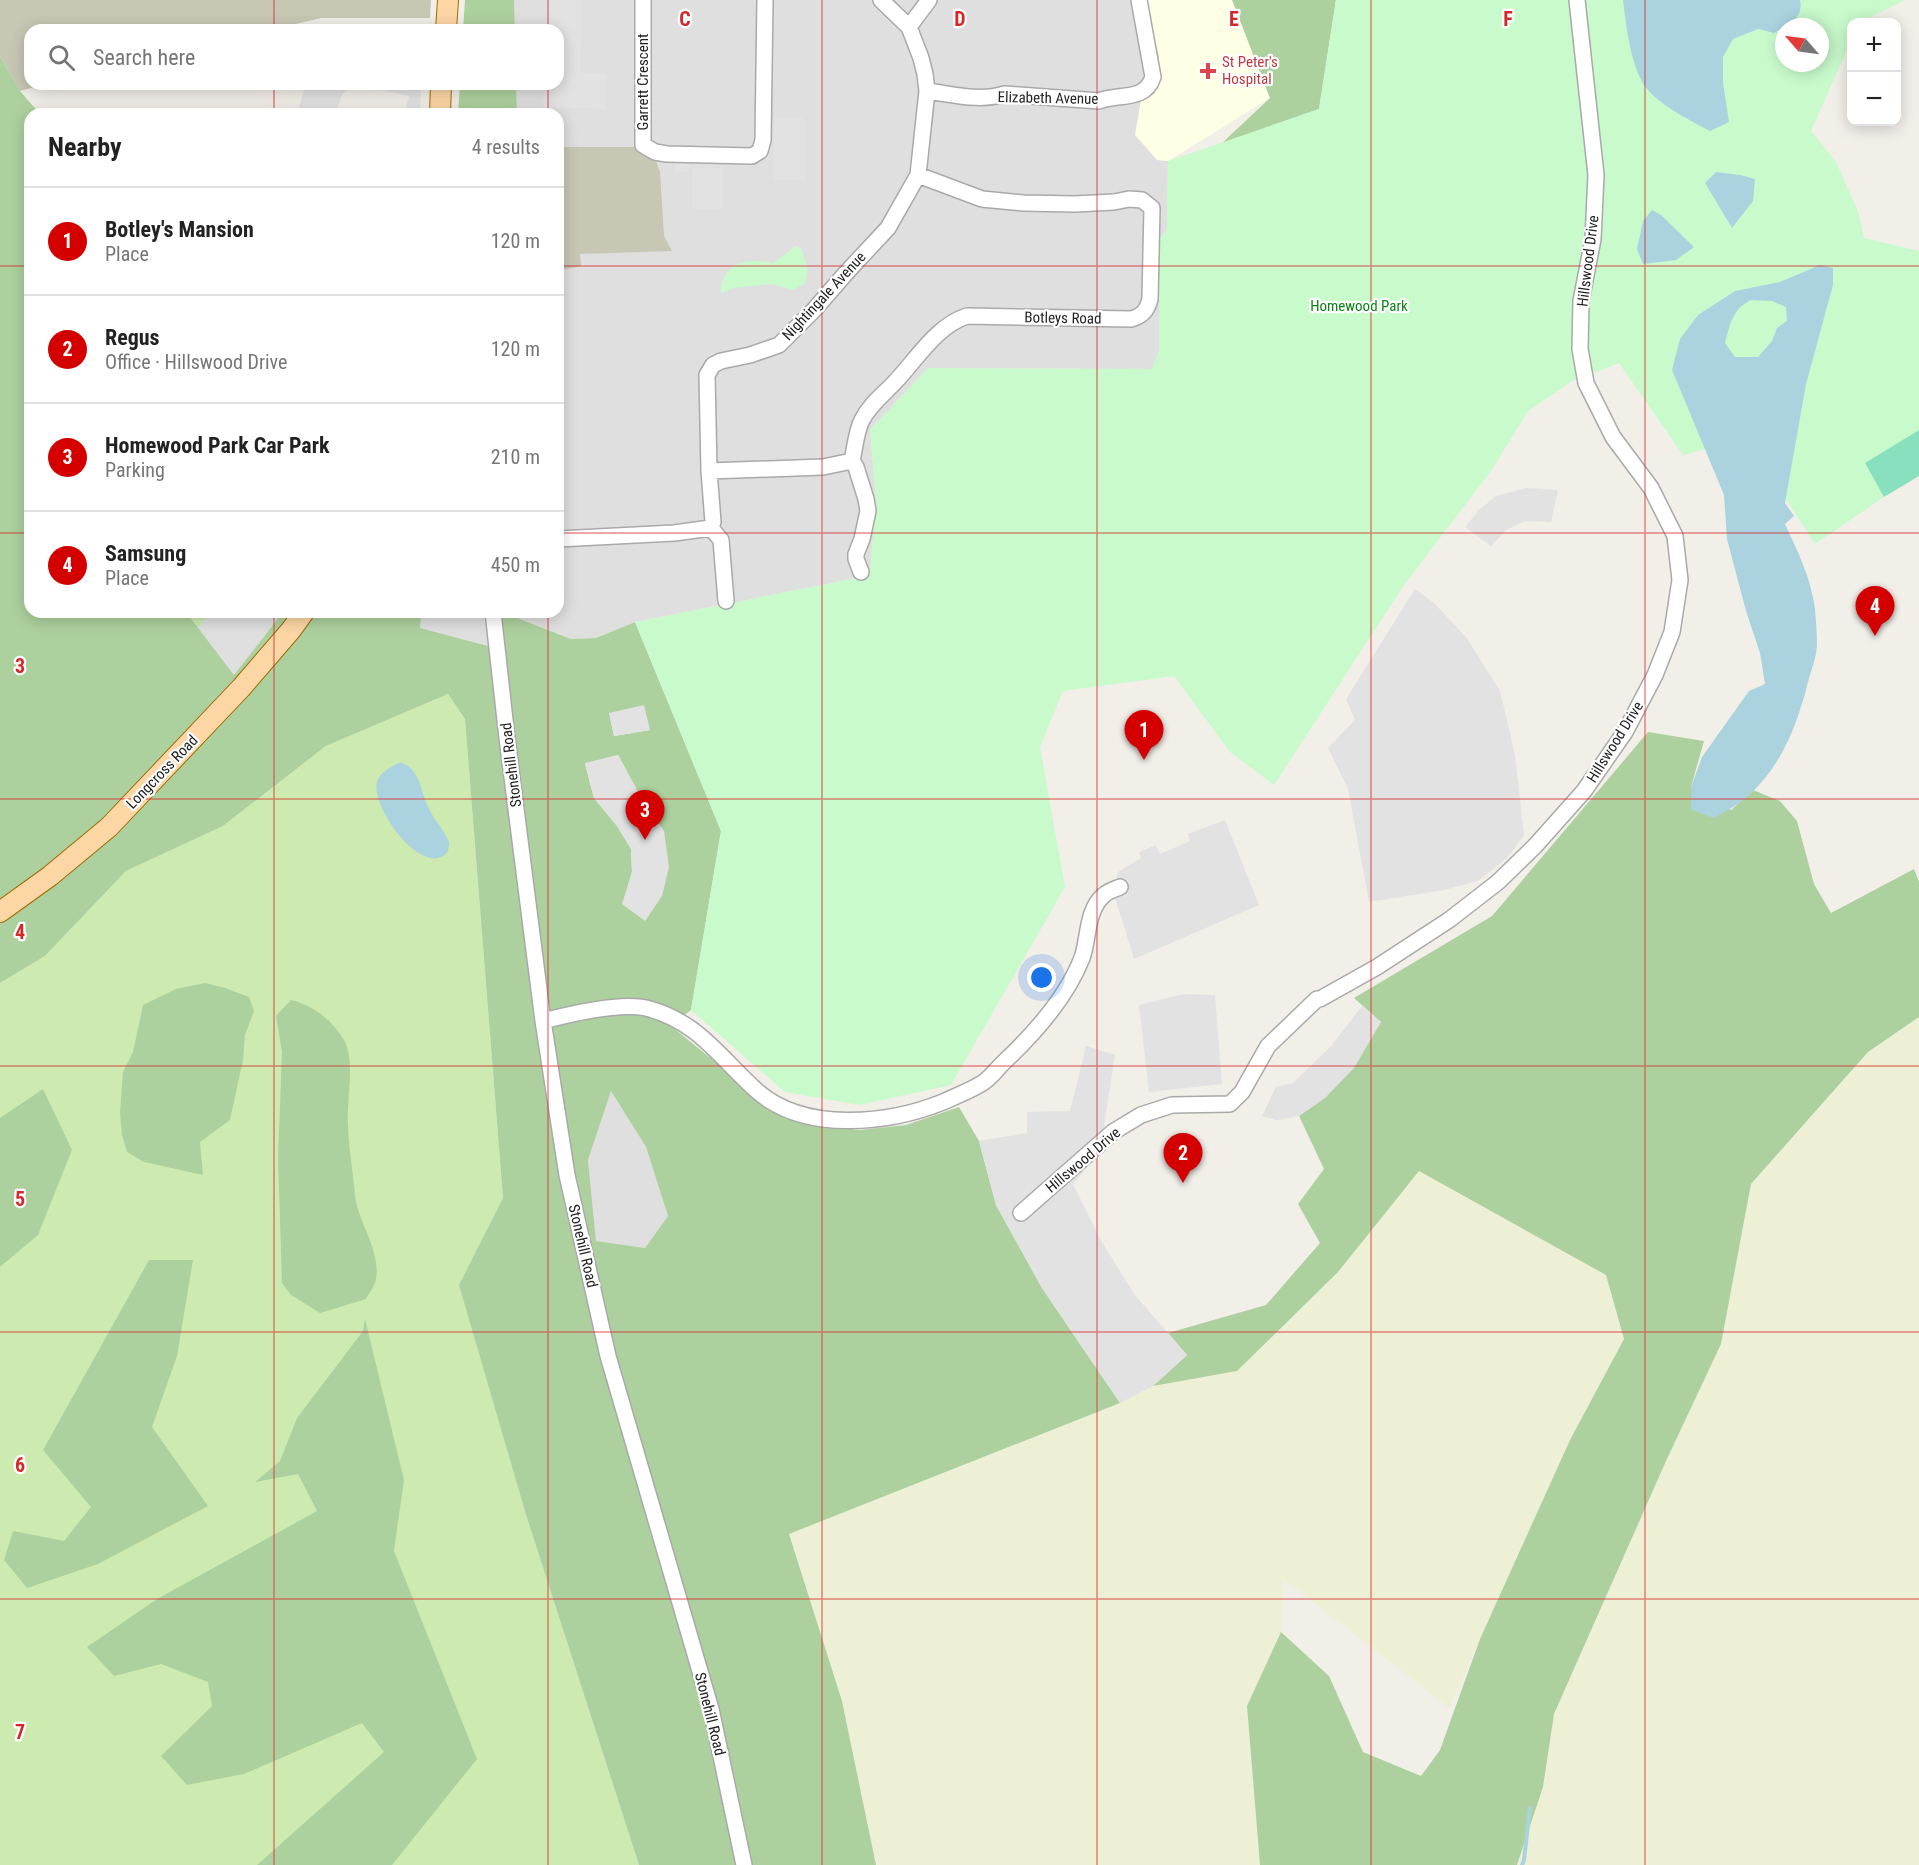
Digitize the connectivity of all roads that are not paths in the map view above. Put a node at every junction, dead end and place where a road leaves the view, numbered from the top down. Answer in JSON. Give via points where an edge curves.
{"nodes":[{"id":1,"x":448,"y":0,"type":"edge"},
{"id":2,"x":643,"y":0,"type":"edge"},
{"id":3,"x":765,"y":0,"type":"edge"},
{"id":4,"x":881,"y":0,"type":"edge"},
{"id":5,"x":929,"y":0,"type":"edge"},
{"id":6,"x":1140,"y":0,"type":"edge"},
{"id":7,"x":1577,"y":0,"type":"edge"},
{"id":8,"x":446,"y":24,"type":"edge"},
{"id":9,"x":909,"y":27,"type":"junction"},
{"id":10,"x":441,"y":90,"type":"edge"},
{"id":11,"x":927,"y":91,"type":"junction"},
{"id":12,"x":440,"y":108,"type":"edge"},
{"id":13,"x":918,"y":176,"type":"junction"},
{"id":14,"x":852,"y":461,"type":"junction"},
{"id":15,"x":709,"y":471,"type":"junction"},
{"id":16,"x":711,"y":528,"type":"junction"},
{"id":17,"x":564,"y":539,"type":"edge"},
{"id":18,"x":861,"y":572,"type":"dead end"},
{"id":19,"x":726,"y":600,"type":"dead end"},
{"id":20,"x":299,"y":618,"type":"edge"},
{"id":21,"x":494,"y":618,"type":"edge"},
{"id":22,"x":1120,"y":887,"type":"dead end"},
{"id":23,"x":0,"y":912,"type":"edge"},
{"id":24,"x":543,"y":1021,"type":"junction"},
{"id":25,"x":1021,"y":1213,"type":"dead end"},
{"id":26,"x":744,"y":1865,"type":"edge"}],
"edges":[{"from":1,"to":8,"type":"main road"},
{"from":2,"to":3,"type":"street","name":"Garrett Crescent","via":[[643,145],[667,154],[752,156],[760,151],[763,140]]},
{"from":4,"to":9,"type":"street","name":"Nightingale Avenue"},
{"from":5,"to":9,"type":"street"},
{"from":6,"to":11,"type":"street","name":"Elizabeth Avenue","via":[[1153,77],[1145,91],[1099,101]]},
{"from":7,"to":25,"type":"street","name":"Hillswood Drive","via":[[1596,175],[1593,239],[1581,301],[1580,349],[1586,383],[1613,437],[1651,488],[1675,536],[1680,580],[1671,632],[1655,675],[1625,732],[1584,791],[1498,882],[1377,967],[1317,999],[1268,1046],[1242,1092],[1230,1104],[1172,1105],[1141,1115],[1113,1132]]},
{"from":9,"to":11,"type":"street","name":"Nightingale Avenue","via":[[921,58]]},
{"from":10,"to":12,"type":"main road"},
{"from":11,"to":13,"type":"street","name":"Nightingale Avenue"},
{"from":13,"to":14,"type":"street","name":"Botleys Road","via":[[982,199],[1075,204],[1142,200],[1152,208],[1150,299],[1144,313],[1131,319],[967,316],[955,320],[877,398],[862,420]]},
{"from":13,"to":15,"type":"street","name":"Nightingale Avenue","via":[[888,228],[778,345],[721,361],[707,375]]},
{"from":14,"to":15,"type":"street","via":[[823,467]]},
{"from":14,"to":18,"type":"street","via":[[868,511],[856,554]]},
{"from":15,"to":16,"type":"street","name":"Nightingale Avenue"},
{"from":16,"to":17,"type":"street"},
{"from":16,"to":19,"type":"street","via":[[722,540]]},
{"from":20,"to":23,"type":"main road","name":"Longcross Road","via":[[241,688],[109,827]]},
{"from":21,"to":24,"type":"street","name":"Stonehill Road"},
{"from":22,"to":24,"type":"street","via":[[1104,895],[1093,912],[1082,958],[1072,978],[1061,998],[1023,1044],[984,1082],[942,1102],[891,1118],[836,1121],[788,1110],[759,1092],[701,1035],[680,1021],[644,1008],[605,1008]]},
{"from":24,"to":26,"type":"street","name":"Stonehill Road","via":[[567,1175],[608,1356],[711,1709]]}]}
